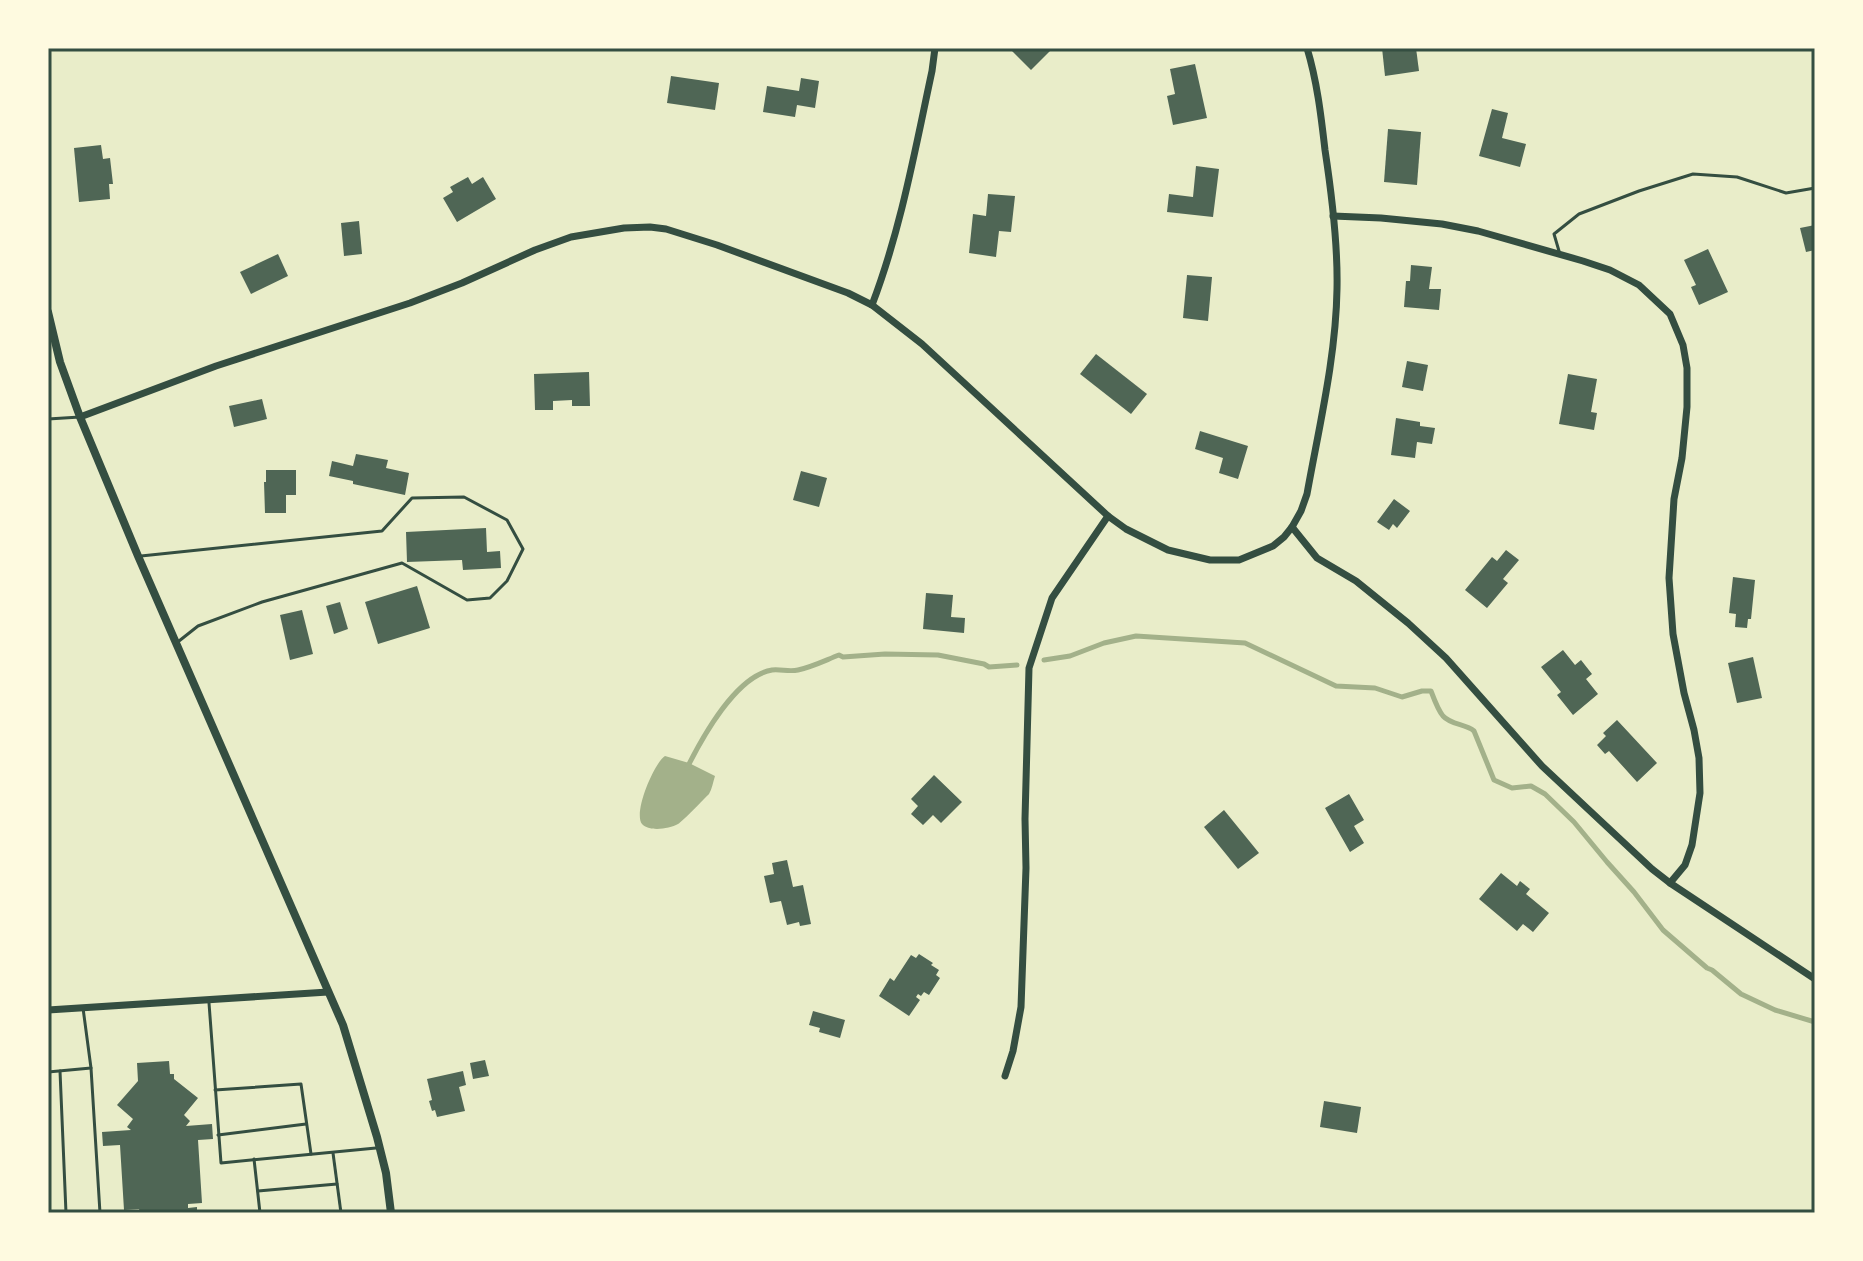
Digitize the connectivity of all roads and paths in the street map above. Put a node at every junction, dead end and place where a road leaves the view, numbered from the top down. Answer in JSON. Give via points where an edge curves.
{"nodes":[{"id":1,"x":935,"y":48,"type":"edge"},
{"id":2,"x":1307,"y":48,"type":"edge"},
{"id":3,"x":1815,"y":188,"type":"edge"},
{"id":4,"x":1333,"y":216,"type":"junction"},
{"id":5,"x":1560,"y":254,"type":"junction"},
{"id":6,"x":872,"y":305,"type":"junction"},
{"id":7,"x":48,"y":312,"type":"edge"},
{"id":8,"x":80,"y":417,"type":"junction"},
{"id":9,"x":48,"y":419,"type":"edge"},
{"id":10,"x":1108,"y":516,"type":"junction"},
{"id":11,"x":1292,"y":527,"type":"junction"},
{"id":12,"x":138,"y":556,"type":"junction"},
{"id":13,"x":176,"y":643,"type":"junction"},
{"id":14,"x":1670,"y":883,"type":"junction"},
{"id":15,"x":1815,"y":979,"type":"edge"},
{"id":16,"x":328,"y":992,"type":"junction"},
{"id":17,"x":208,"y":999,"type":"junction"},
{"id":18,"x":83,"y":1008,"type":"junction"},
{"id":19,"x":48,"y":1010,"type":"edge"},
{"id":20,"x":91,"y":1068,"type":"junction"},
{"id":21,"x":60,"y":1071,"type":"junction"},
{"id":22,"x":48,"y":1072,"type":"edge"},
{"id":23,"x":1005,"y":1076,"type":"dead end"},
{"id":24,"x":215,"y":1090,"type":"junction"},
{"id":25,"x":306,"y":1124,"type":"junction"},
{"id":26,"x":218,"y":1135,"type":"junction"},
{"id":27,"x":380,"y":1147,"type":"junction"},
{"id":28,"x":333,"y":1152,"type":"junction"},
{"id":29,"x":311,"y":1154,"type":"junction"},
{"id":30,"x":254,"y":1159,"type":"junction"},
{"id":31,"x":337,"y":1184,"type":"junction"},
{"id":32,"x":258,"y":1191,"type":"junction"},
{"id":33,"x":66,"y":1213,"type":"edge"},
{"id":34,"x":100,"y":1213,"type":"edge"},
{"id":35,"x":260,"y":1213,"type":"edge"},
{"id":36,"x":341,"y":1213,"type":"edge"},
{"id":37,"x":391,"y":1213,"type":"edge"}],
"edges":[{"from":1,"to":6,"type":"street","via":[[902,212]]},
{"from":2,"to":4,"type":"street","via":[[1316,78]]},
{"from":3,"to":5,"type":"lane","via":[[1786,193],[1737,177],[1693,174],[1579,214],[1554,234]]},
{"from":4,"to":5,"type":"street","via":[[1442,224]]},
{"from":4,"to":11,"type":"street","via":[[1337,291],[1329,373],[1307,494]]},
{"from":5,"to":14,"type":"street","via":[[1639,285],[1670,314],[1683,345],[1687,407],[1669,578],[1673,634],[1699,758],[1700,793],[1692,845]]},
{"from":6,"to":8,"type":"street","via":[[666,229],[624,228],[571,237],[410,303]]},
{"from":6,"to":10,"type":"street","via":[[922,344]]},
{"from":7,"to":8,"type":"street"},
{"from":8,"to":9,"type":"lane"},
{"from":8,"to":12,"type":"street"},
{"from":10,"to":11,"type":"street","via":[[1168,550],[1210,560],[1239,560],[1273,546]]},
{"from":10,"to":23,"type":"street","via":[[1052,598],[1029,668],[1021,1007]]},
{"from":11,"to":14,"type":"street","via":[[1317,558],[1356,581],[1446,658],[1542,766]]},
{"from":12,"to":13,"type":"street"},
{"from":12,"to":13,"type":"lane","via":[[382,531],[412,498],[464,497],[507,520],[523,549],[507,581],[490,598],[467,600],[402,563],[262,602],[198,626]]},
{"from":13,"to":16,"type":"street"},
{"from":14,"to":15,"type":"street"},
{"from":16,"to":17,"type":"street"},
{"from":16,"to":27,"type":"street"},
{"from":17,"to":18,"type":"street"},
{"from":17,"to":24,"type":"lane"},
{"from":18,"to":19,"type":"street"},
{"from":18,"to":20,"type":"lane"},
{"from":20,"to":21,"type":"lane"},
{"from":20,"to":34,"type":"lane"},
{"from":21,"to":22,"type":"lane"},
{"from":21,"to":33,"type":"lane"},
{"from":24,"to":25,"type":"lane","via":[[301,1084]]},
{"from":24,"to":26,"type":"lane"},
{"from":25,"to":26,"type":"lane"},
{"from":25,"to":29,"type":"lane"},
{"from":26,"to":30,"type":"lane","via":[[221,1163]]},
{"from":27,"to":28,"type":"lane"},
{"from":27,"to":37,"type":"street"},
{"from":28,"to":29,"type":"lane"},
{"from":28,"to":31,"type":"lane"},
{"from":29,"to":30,"type":"lane"},
{"from":30,"to":32,"type":"lane"},
{"from":31,"to":32,"type":"lane"},
{"from":31,"to":36,"type":"lane"},
{"from":32,"to":35,"type":"lane"}]}
